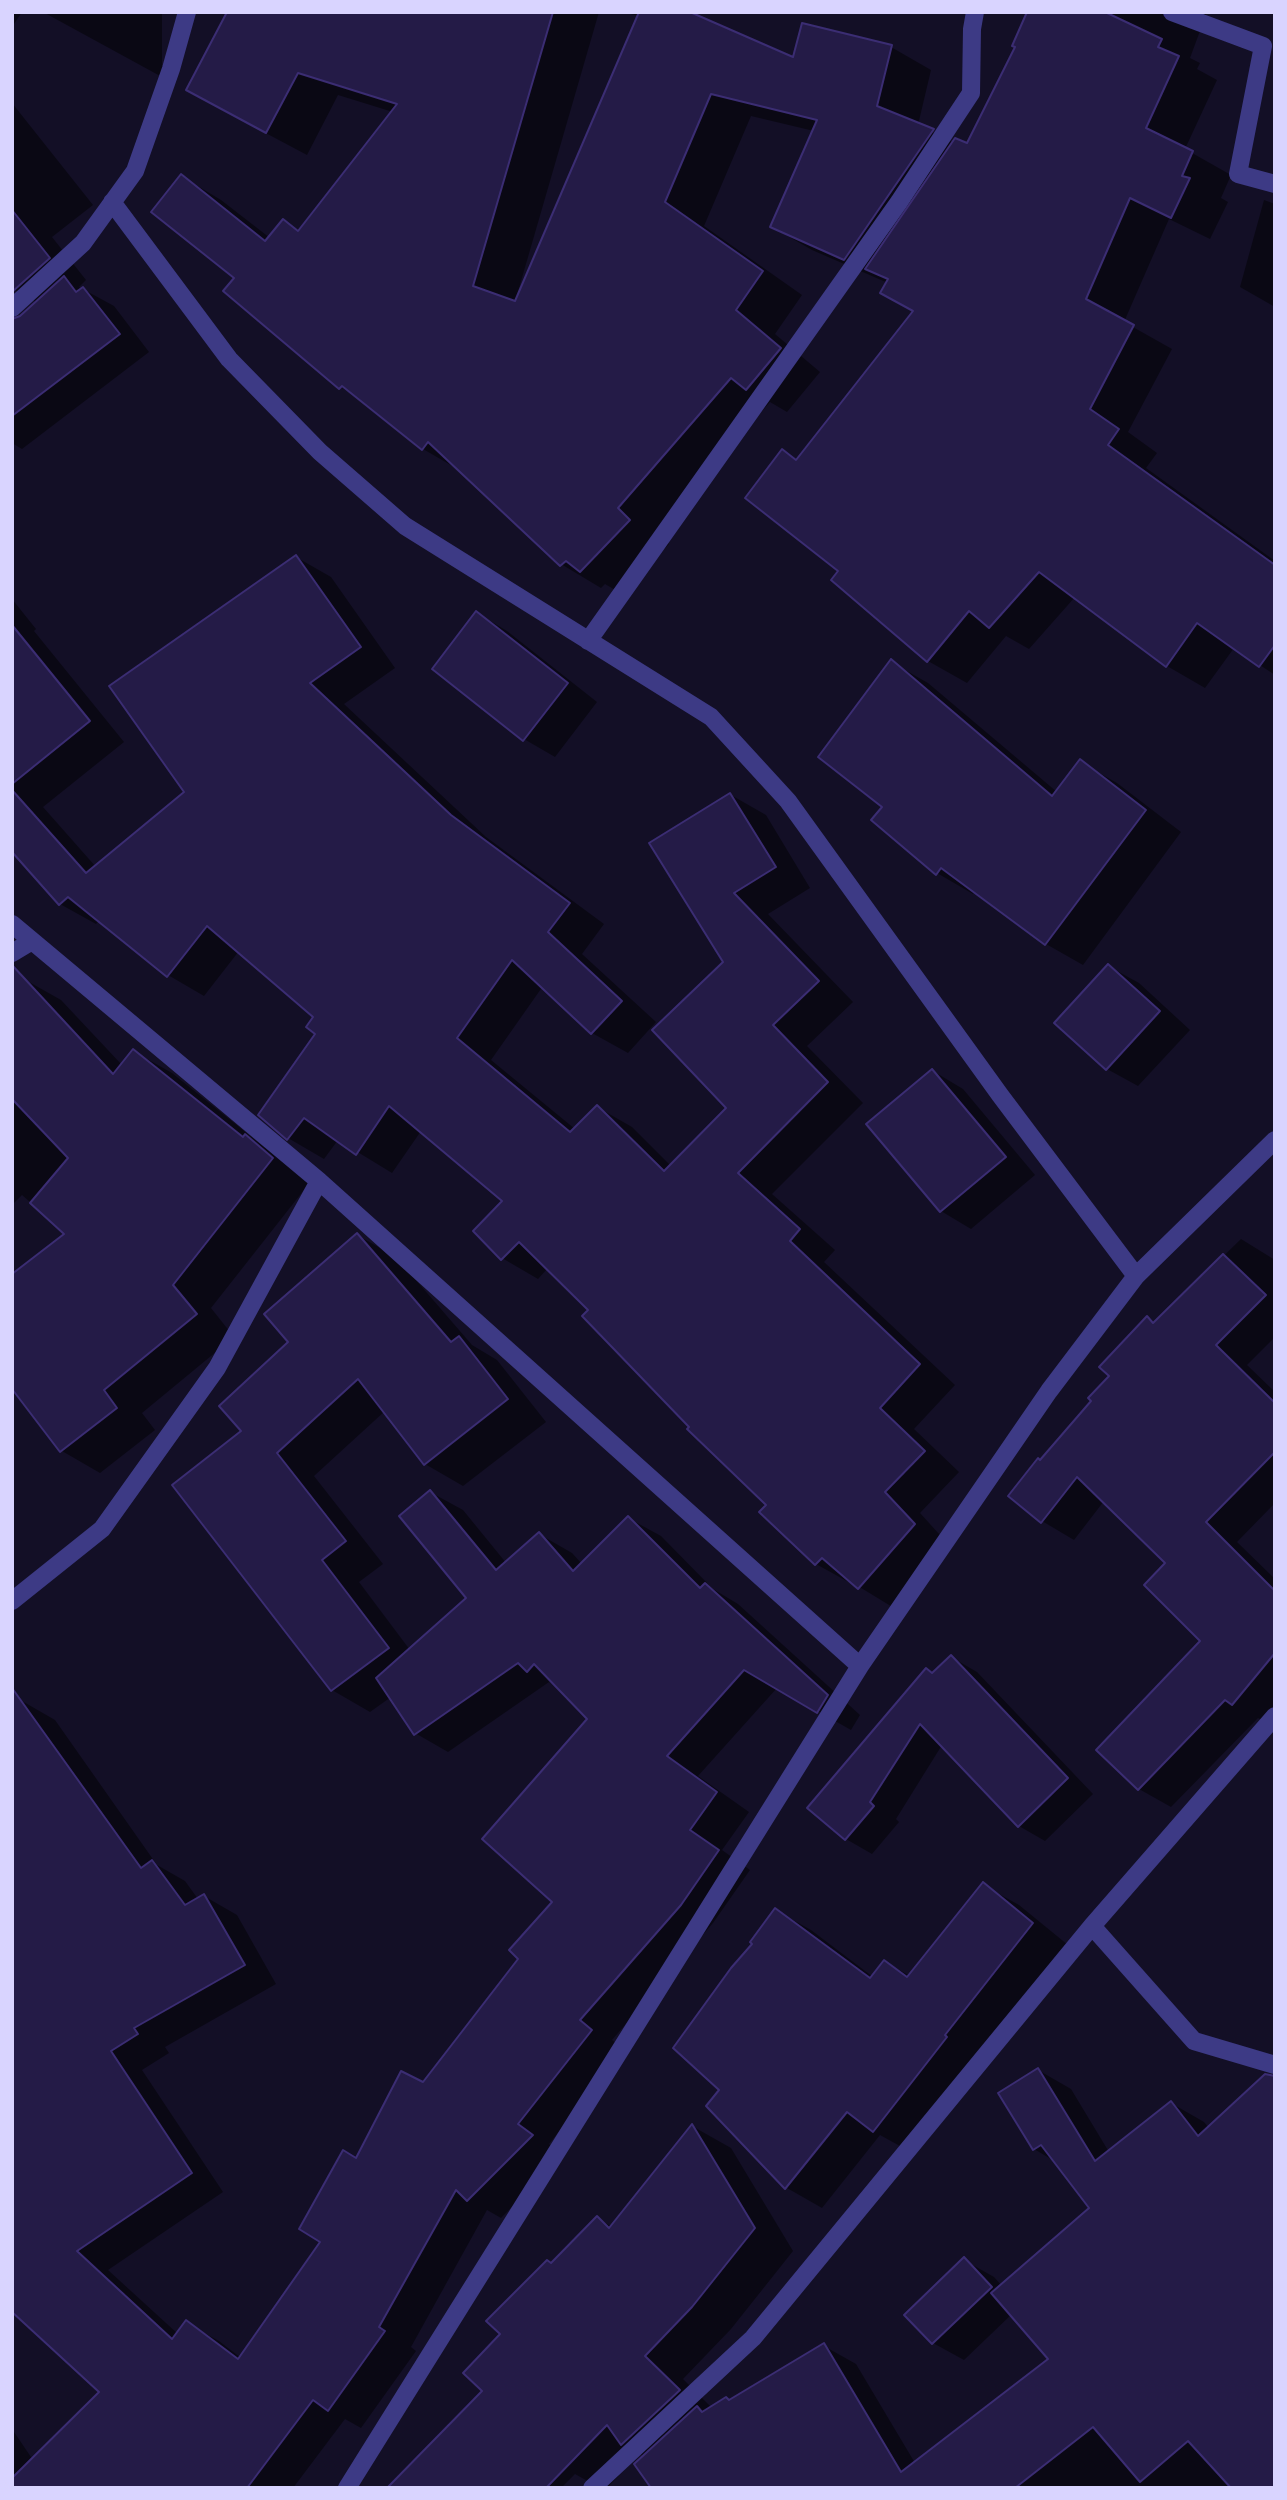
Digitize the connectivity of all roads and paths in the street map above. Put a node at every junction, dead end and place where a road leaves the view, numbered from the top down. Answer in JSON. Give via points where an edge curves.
{"nodes":[{"id":1,"x":187,"y":12,"type":"edge"},
{"id":2,"x":975,"y":12,"type":"edge"},
{"id":3,"x":1172,"y":12,"type":"edge"},
{"id":4,"x":1275,"y":184,"type":"edge"},
{"id":5,"x":112,"y":202,"type":"junction"},
{"id":6,"x":12,"y":307,"type":"edge"},
{"id":7,"x":588,"y":641,"type":"junction"},
{"id":8,"x":12,"y":924,"type":"edge"},
{"id":9,"x":32,"y":941,"type":"junction"},
{"id":10,"x":12,"y":953,"type":"edge"},
{"id":11,"x":1275,"y":1140,"type":"edge"},
{"id":12,"x":319,"y":1181,"type":"junction"},
{"id":13,"x":1136,"y":1276,"type":"junction"},
{"id":14,"x":12,"y":1601,"type":"edge"},
{"id":15,"x":860,"y":1665,"type":"junction"},
{"id":16,"x":1275,"y":1716,"type":"edge"},
{"id":17,"x":1092,"y":1926,"type":"junction"},
{"id":18,"x":1275,"y":2065,"type":"edge"},
{"id":19,"x":347,"y":2488,"type":"edge"},
{"id":20,"x":592,"y":2488,"type":"edge"}],
"edges":[{"from":1,"to":5,"type":"street","via":[[135,171]]},
{"from":2,"to":7,"type":"street","via":[[971,93]]},
{"from":3,"to":4,"type":"street","via":[[1262,46],[1238,174]]},
{"from":5,"to":6,"type":"street","via":[[83,243]]},
{"from":5,"to":7,"type":"street","via":[[229,359],[320,452],[405,526]]},
{"from":7,"to":13,"type":"street","via":[[712,717],[788,801]]},
{"from":8,"to":9,"type":"street"},
{"from":9,"to":10,"type":"street"},
{"from":9,"to":12,"type":"street"},
{"from":11,"to":13,"type":"street"},
{"from":12,"to":14,"type":"street","via":[[217,1368],[102,1529]]},
{"from":12,"to":15,"type":"street"},
{"from":13,"to":15,"type":"street","via":[[1049,1391]]},
{"from":15,"to":19,"type":"street"},
{"from":16,"to":17,"type":"street"},
{"from":17,"to":18,"type":"street","via":[[1194,2041]]},
{"from":17,"to":20,"type":"street","via":[[753,2338]]}]}
